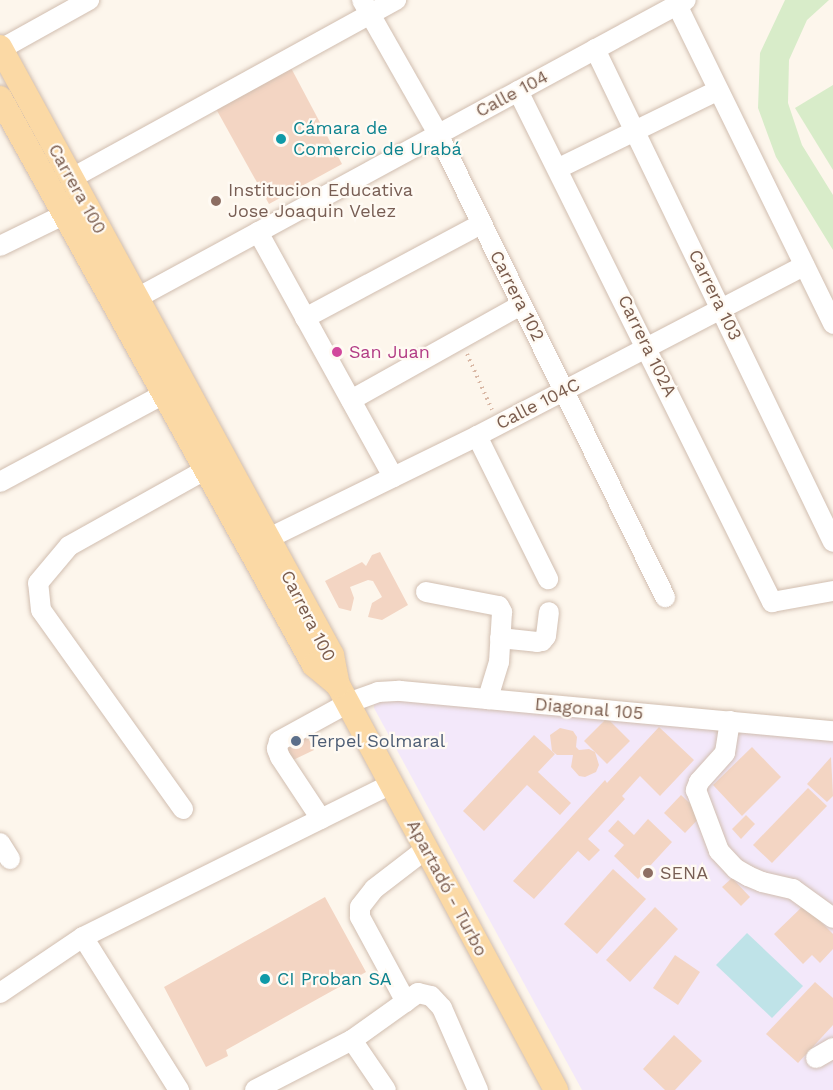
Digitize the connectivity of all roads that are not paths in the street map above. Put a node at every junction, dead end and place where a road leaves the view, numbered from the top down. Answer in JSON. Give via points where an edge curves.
{"nodes":[{"id":1,"x":89,"y":0,"type":"edge"},
{"id":2,"x":396,"y":0,"type":"edge"},
{"id":3,"x":681,"y":3,"type":"edge"},
{"id":4,"x":366,"y":8,"type":"edge"},
{"id":5,"x":1,"y":48,"type":"edge"},
{"id":6,"x":595,"y":49,"type":"junction"},
{"id":7,"x":518,"y":91,"type":"junction"},
{"id":8,"x":717,"y":91,"type":"junction"},
{"id":9,"x":0,"y":98,"type":"edge"},
{"id":10,"x":636,"y":132,"type":"junction"},
{"id":11,"x":438,"y":134,"type":"junction"},
{"id":12,"x":559,"y":168,"type":"junction"},
{"id":13,"x":72,"y":178,"type":"junction"},
{"id":14,"x":86,"y":204,"type":"junction"},
{"id":15,"x":64,"y":214,"type":"junction"},
{"id":16,"x":481,"y":224,"type":"junction"},
{"id":17,"x":258,"y":232,"type":"junction"},
{"id":18,"x":0,"y":246,"type":"edge"},
{"id":19,"x":804,"y":266,"type":"junction"},
{"id":20,"x":127,"y":303,"type":"junction"},
{"id":21,"x":521,"y":305,"type":"junction"},
{"id":22,"x":722,"y":308,"type":"junction"},
{"id":23,"x":305,"y":318,"type":"junction"},
{"id":24,"x":833,"y":324,"type":"edge"},
{"id":25,"x":648,"y":347,"type":"junction"},
{"id":26,"x":184,"y":384,"type":"junction"},
{"id":27,"x":565,"y":390,"type":"junction"},
{"id":28,"x":162,"y":395,"type":"junction"},
{"id":29,"x":351,"y":400,"type":"junction"},
{"id":30,"x":477,"y":436,"type":"junction"},
{"id":31,"x":205,"y":470,"type":"junction"},
{"id":32,"x":393,"y":477,"type":"junction"},
{"id":33,"x":0,"y":482,"type":"edge"},
{"id":34,"x":268,"y":538,"type":"junction"},
{"id":35,"x":833,"y":542,"type":"edge"},
{"id":36,"x":548,"y":579,"type":"dead end"},
{"id":37,"x":833,"y":591,"type":"edge"},
{"id":38,"x":426,"y":592,"type":"dead end"},
{"id":39,"x":665,"y":597,"type":"dead end"},
{"id":40,"x":549,"y":612,"type":"dead end"},
{"id":41,"x":500,"y":638,"type":"junction"},
{"id":42,"x":343,"y":694,"type":"junction"},
{"id":43,"x":488,"y":699,"type":"junction"},
{"id":44,"x":729,"y":721,"type":"junction"},
{"id":45,"x":833,"y":731,"type":"edge"},
{"id":46,"x":391,"y":784,"type":"junction"},
{"id":47,"x":183,"y":809,"type":"dead end"},
{"id":48,"x":321,"y":819,"type":"junction"},
{"id":49,"x":426,"y":849,"type":"junction"},
{"id":50,"x":833,"y":918,"type":"edge"},
{"id":51,"x":83,"y":937,"type":"junction"},
{"id":52,"x":0,"y":993,"type":"edge"},
{"id":53,"x":406,"y":1002,"type":"junction"},
{"id":54,"x":352,"y":1040,"type":"junction"},
{"id":55,"x":549,"y":1088,"type":"edge"},
{"id":56,"x":178,"y":1090,"type":"edge"},
{"id":57,"x":255,"y":1090,"type":"edge"},
{"id":58,"x":386,"y":1090,"type":"edge"},
{"id":59,"x":478,"y":1090,"type":"edge"}],
"edges":[{"from":1,"to":5,"type":"street"},
{"from":2,"to":4,"type":"street"},
{"from":3,"to":6,"type":"street","name":"Calle 104"},
{"from":3,"to":8,"type":"street"},
{"from":4,"to":11,"type":"street","name":"Carrera 102"},
{"from":4,"to":13,"type":"street"},
{"from":5,"to":13,"type":"main road","name":"Carrera 100"},
{"from":6,"to":7,"type":"street","name":"Calle 104"},
{"from":6,"to":10,"type":"street","name":"Carrera 103"},
{"from":7,"to":11,"type":"street","name":"Calle 104"},
{"from":7,"to":12,"type":"street","name":"Carrera 102A"},
{"from":8,"to":10,"type":"street"},
{"from":8,"to":19,"type":"street"},
{"from":9,"to":15,"type":"main road","name":"Carrera 100"},
{"from":10,"to":12,"type":"street"},
{"from":10,"to":22,"type":"street","name":"Carrera 103"},
{"from":11,"to":16,"type":"street","name":"Carrera 102"},
{"from":11,"to":17,"type":"street","name":"Calle 104"},
{"from":12,"to":25,"type":"street","name":"Carrera 102A"},
{"from":13,"to":14,"type":"main road","name":"Carrera 100"},
{"from":14,"to":15,"type":"street"},
{"from":14,"to":20,"type":"main road","name":"Carrera 100"},
{"from":15,"to":18,"type":"street"},
{"from":15,"to":20,"type":"main road","name":"Carrera 100"},
{"from":16,"to":21,"type":"street","name":"Carrera 102"},
{"from":16,"to":23,"type":"street"},
{"from":17,"to":20,"type":"street","name":"Calle 104"},
{"from":17,"to":23,"type":"street"},
{"from":19,"to":22,"type":"street","name":"Calle 104C"},
{"from":19,"to":24,"type":"street"},
{"from":20,"to":26,"type":"main road","name":"Carrera 100"},
{"from":20,"to":28,"type":"main road","name":"Carrera 100"},
{"from":21,"to":27,"type":"street","name":"Carrera 102"},
{"from":21,"to":29,"type":"street"},
{"from":22,"to":25,"type":"street","name":"Calle 104C"},
{"from":22,"to":35,"type":"street","name":"Carrera 103"},
{"from":23,"to":29,"type":"street"},
{"from":25,"to":27,"type":"street","name":"Calle 104C"},
{"from":25,"to":37,"type":"street","name":"Carrera 102A","via":[[772,602]]},
{"from":26,"to":28,"type":"street"},
{"from":26,"to":34,"type":"main road","name":"Carrera 100"},
{"from":27,"to":30,"type":"street","name":"Calle 104C"},
{"from":27,"to":39,"type":"street","name":"Carrera 102"},
{"from":28,"to":31,"type":"main road","name":"Carrera 100"},
{"from":28,"to":33,"type":"street"},
{"from":29,"to":32,"type":"street"},
{"from":30,"to":32,"type":"street","name":"Calle 104C"},
{"from":30,"to":36,"type":"street"},
{"from":31,"to":42,"type":"main road","name":"Carrera 100","via":[[314,665]]},
{"from":31,"to":47,"type":"street","via":[[69,546],[38,583],[41,610]]},
{"from":32,"to":34,"type":"street","name":"Calle 104C"},
{"from":34,"to":42,"type":"main road","name":"Carrera 100","via":[[332,655]]},
{"from":38,"to":41,"type":"street","via":[[500,606]]},
{"from":40,"to":41,"type":"street","via":[[542,640]]},
{"from":41,"to":43,"type":"street","via":[[499,662]]},
{"from":42,"to":43,"type":"street","name":"Diagonal 105","via":[[399,691]]},
{"from":42,"to":46,"type":"main road","name":"Apartadó - Turbo"},
{"from":42,"to":48,"type":"street","name":"Diagonal 105","via":[[287,734],[276,748]]},
{"from":43,"to":44,"type":"street","name":"Diagonal 105"},
{"from":44,"to":45,"type":"street","name":"Diagonal 105"},
{"from":44,"to":50,"type":"street","via":[[725,753],[696,790],[719,851],[736,869],[762,882],[793,889]]},
{"from":46,"to":48,"type":"street"},
{"from":46,"to":49,"type":"main road","name":"Apartadó - Turbo"},
{"from":48,"to":51,"type":"street"},
{"from":49,"to":53,"type":"street","via":[[374,889],[360,907],[360,917]]},
{"from":49,"to":55,"type":"main road","name":"Apartadó - Turbo"},
{"from":51,"to":52,"type":"street"},
{"from":51,"to":56,"type":"street"},
{"from":53,"to":54,"type":"street"},
{"from":53,"to":59,"type":"street","via":[[418,993],[431,996],[442,1008]]},
{"from":54,"to":57,"type":"street"},
{"from":54,"to":58,"type":"street"}]}
